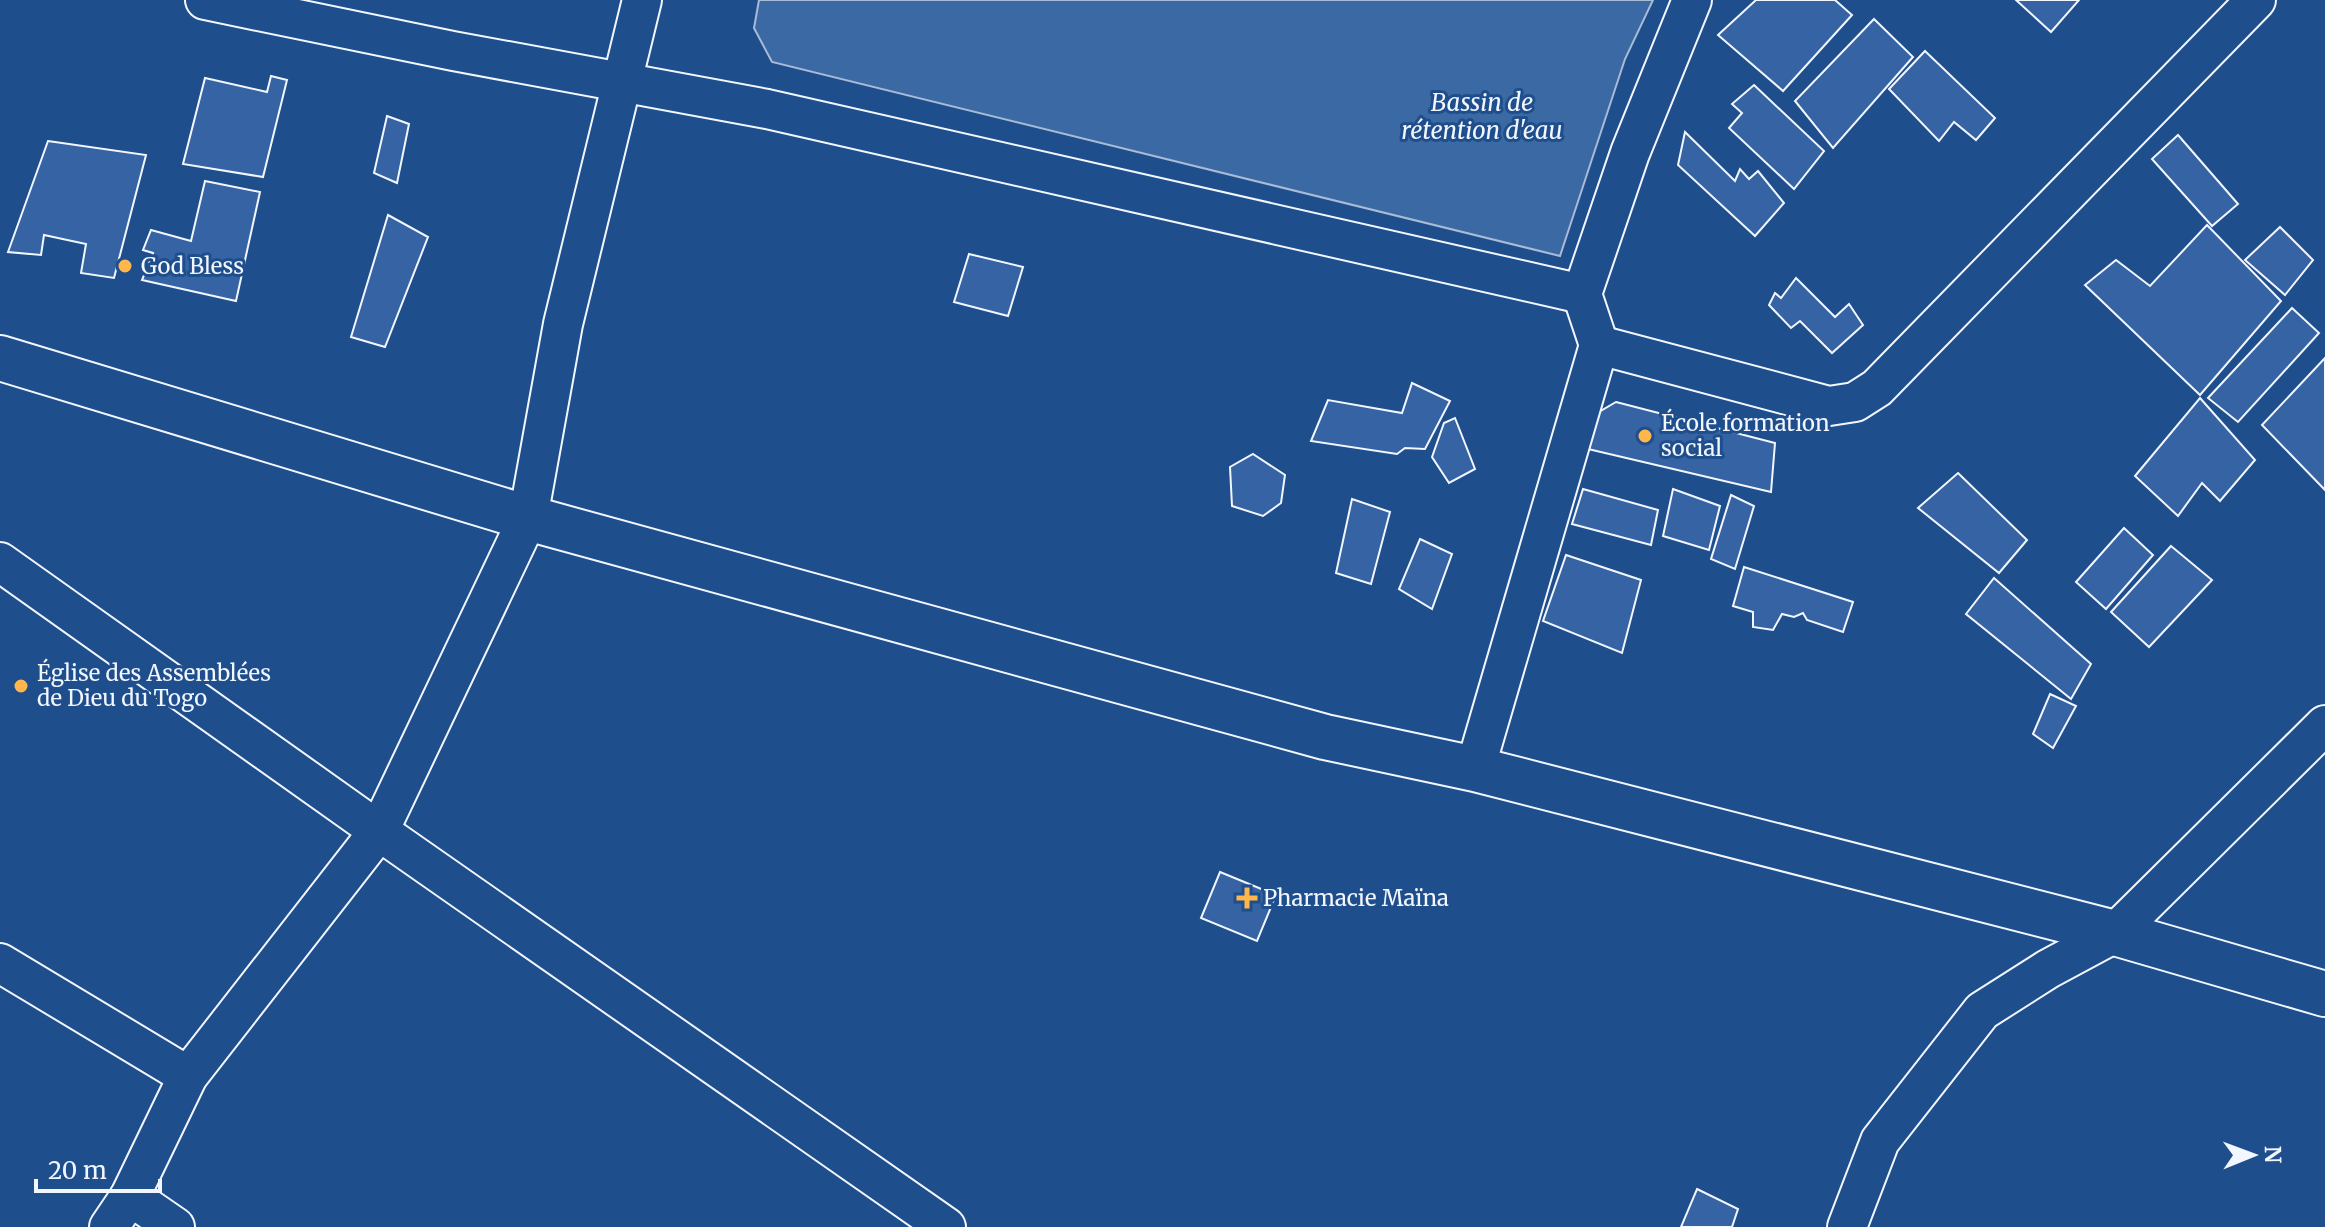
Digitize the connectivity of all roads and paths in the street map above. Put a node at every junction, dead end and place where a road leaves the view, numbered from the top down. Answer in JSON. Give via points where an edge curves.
{"nodes":[{"id":1,"x":205,"y":0,"type":"edge"},
{"id":2,"x":642,"y":0,"type":"edge"},
{"id":3,"x":1692,"y":0,"type":"edge"},
{"id":4,"x":2256,"y":0,"type":"edge"},
{"id":5,"x":620,"y":80,"type":"junction"},
{"id":6,"x":1582,"y":294,"type":"junction"},
{"id":7,"x":1599,"y":345,"type":"junction"},
{"id":8,"x":0,"y":358,"type":"edge"},
{"id":9,"x":528,"y":518,"type":"junction"},
{"id":10,"x":0,"y":562,"type":"edge"},
{"id":11,"x":2325,"y":725,"type":"edge"},
{"id":12,"x":1475,"y":769,"type":"junction"},
{"id":13,"x":379,"y":831,"type":"junction"},
{"id":14,"x":2115,"y":933,"type":"junction"},
{"id":15,"x":0,"y":963,"type":"edge"},
{"id":16,"x":2325,"y":994,"type":"edge"},
{"id":17,"x":188,"y":1076,"type":"junction"},
{"id":18,"x":130,"y":1196,"type":"junction"},
{"id":19,"x":109,"y":1227,"type":"edge"},
{"id":20,"x":175,"y":1227,"type":"edge"},
{"id":21,"x":946,"y":1227,"type":"edge"},
{"id":22,"x":1847,"y":1227,"type":"edge"}],
"edges":[{"from":1,"to":5,"type":"street"},
{"from":2,"to":5,"type":"street"},
{"from":3,"to":6,"type":"street","via":[[1630,153]]},
{"from":4,"to":7,"type":"street","via":[[1877,388],[1855,402],[1829,406]]},
{"from":5,"to":6,"type":"street"},
{"from":5,"to":9,"type":"street","via":[[563,324]]},
{"from":6,"to":7,"type":"street"},
{"from":7,"to":12,"type":"street"},
{"from":8,"to":9,"type":"street"},
{"from":9,"to":12,"type":"street","via":[[1325,737]]},
{"from":9,"to":13,"type":"street"},
{"from":10,"to":13,"type":"street"},
{"from":11,"to":14,"type":"street"},
{"from":12,"to":14,"type":"street"},
{"from":13,"to":17,"type":"street"},
{"from":13,"to":21,"type":"street"},
{"from":14,"to":16,"type":"street"},
{"from":14,"to":22,"type":"street","via":[[1982,1011],[1880,1141]]},
{"from":15,"to":17,"type":"street"},
{"from":17,"to":18,"type":"street"},
{"from":18,"to":19,"type":"street"},
{"from":18,"to":20,"type":"street"}]}
